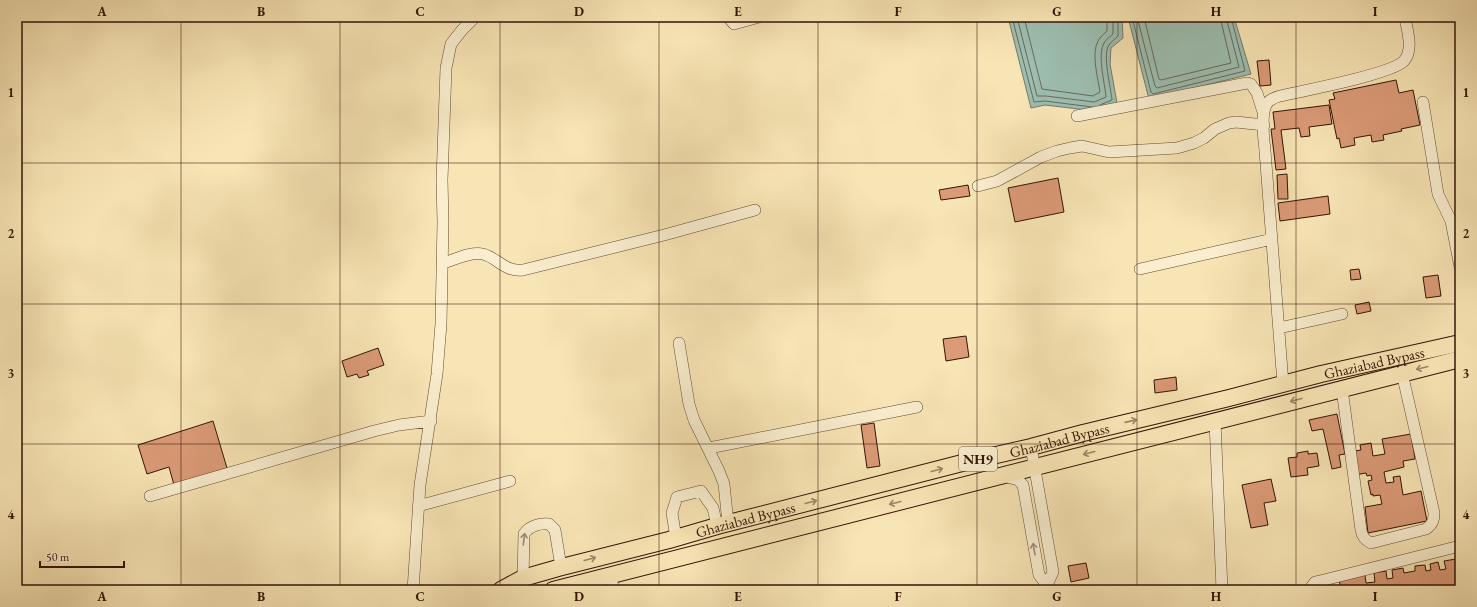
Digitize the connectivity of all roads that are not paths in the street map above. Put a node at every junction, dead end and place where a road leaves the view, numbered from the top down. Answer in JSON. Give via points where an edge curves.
{"nodes":[{"id":1,"x":475,"y":17,"type":"edge"},
{"id":2,"x":728,"y":17,"type":"edge"},
{"id":3,"x":759,"y":17,"type":"edge"},
{"id":4,"x":1405,"y":17,"type":"edge"},
{"id":5,"x":1423,"y":102,"type":"dead end"},
{"id":6,"x":1263,"y":112,"type":"junction"},
{"id":7,"x":1077,"y":116,"type":"dead end"},
{"id":8,"x":1264,"y":125,"type":"junction"},
{"id":9,"x":978,"y":186,"type":"dead end"},
{"id":10,"x":755,"y":210,"type":"dead end"},
{"id":11,"x":1272,"y":239,"type":"junction"},
{"id":12,"x":443,"y":263,"type":"junction"},
{"id":13,"x":1460,"y":267,"type":"edge"},
{"id":14,"x":1140,"y":269,"type":"dead end"},
{"id":15,"x":1342,"y":314,"type":"dead end"},
{"id":16,"x":1279,"y":328,"type":"junction"},
{"id":17,"x":678,"y":343,"type":"dead end"},
{"id":18,"x":1460,"y":343,"type":"edge"},
{"id":19,"x":1460,"y":359,"type":"edge"},
{"id":20,"x":1402,"y":373,"type":"junction"},
{"id":21,"x":1284,"y":384,"type":"junction"},
{"id":22,"x":1342,"y":389,"type":"junction"},
{"id":23,"x":917,"y":407,"type":"dead end"},
{"id":24,"x":431,"y":421,"type":"junction"},
{"id":25,"x":1215,"y":421,"type":"junction"},
{"id":26,"x":1031,"y":447,"type":"junction"},
{"id":27,"x":709,"y":448,"type":"junction"},
{"id":28,"x":1035,"y":467,"type":"junction"},
{"id":29,"x":1002,"y":475,"type":"junction"},
{"id":30,"x":510,"y":481,"type":"dead end"},
{"id":31,"x":150,"y":496,"type":"dead end"},
{"id":32,"x":833,"y":496,"type":"junction"},
{"id":33,"x":418,"y":506,"type":"junction"},
{"id":34,"x":836,"y":518,"type":"junction"},
{"id":35,"x":723,"y":525,"type":"junction"},
{"id":36,"x":676,"y":538,"type":"junction"},
{"id":37,"x":1460,"y":546,"type":"edge"},
{"id":38,"x":561,"y":567,"type":"junction"},
{"id":39,"x":523,"y":578,"type":"junction"},
{"id":40,"x":612,"y":583,"type":"edge"},
{"id":41,"x":1048,"y":587,"type":"edge"},
{"id":42,"x":413,"y":590,"type":"edge"},
{"id":43,"x":501,"y":590,"type":"edge"},
{"id":44,"x":553,"y":590,"type":"edge"},
{"id":45,"x":1222,"y":590,"type":"edge"},
{"id":46,"x":1309,"y":590,"type":"edge"}],
"edges":[{"from":1,"to":12,"type":"street","via":[[451,44],[446,68],[442,180]]},
{"from":2,"to":3,"type":"street","via":[[734,24]]},
{"from":4,"to":6,"type":"street","via":[[1409,51],[1397,67],[1280,96],[1270,100]]},
{"from":5,"to":13,"type":"street","via":[[1438,194],[1452,222]]},
{"from":6,"to":7,"type":"street","via":[[1257,93],[1251,84],[1247,83]]},
{"from":6,"to":8,"type":"street"},
{"from":8,"to":9,"type":"street","via":[[1229,123],[1215,129],[1204,138],[1177,148],[1109,152],[1082,146],[1070,148],[1041,157],[997,181]]},
{"from":8,"to":11,"type":"street"},
{"from":10,"to":12,"type":"street","via":[[523,270],[514,271],[482,254]]},
{"from":11,"to":14,"type":"street"},
{"from":11,"to":16,"type":"street"},
{"from":12,"to":24,"type":"street","via":[[441,324]]},
{"from":15,"to":16,"type":"street"},
{"from":16,"to":21,"type":"street"},
{"from":17,"to":27,"type":"street","via":[[691,409],[700,434]]},
{"from":18,"to":21,"type":"highway","name":"Ghaziabad Bypass","number":"NH9"},
{"from":19,"to":20,"type":"highway","name":"Ghaziabad Bypass","number":"NH9","one_way":true},
{"from":20,"to":22,"type":"highway","name":"Ghaziabad Bypass","number":"NH9"},
{"from":20,"to":22,"type":"street","via":[[1434,513],[1432,525],[1426,529],[1371,543],[1362,536]]},
{"from":26,"to":21,"type":"highway","name":"Ghaziabad Bypass","number":"NH9","one_way":true},
{"from":22,"to":25,"type":"highway","name":"Ghaziabad Bypass","number":"NH9","one_way":true},
{"from":23,"to":27,"type":"street"},
{"from":24,"to":31,"type":"street","via":[[374,431]]},
{"from":24,"to":33,"type":"street"},
{"from":25,"to":28,"type":"highway","name":"Ghaziabad Bypass","number":"NH9","one_way":true},
{"from":25,"to":45,"type":"street"},
{"from":26,"to":28,"type":"street"},
{"from":32,"to":26,"type":"highway","name":"Ghaziabad Bypass","number":"NH9","one_way":true},
{"from":27,"to":35,"type":"street","via":[[724,484]]},
{"from":28,"to":29,"type":"highway","name":"Ghaziabad Bypass","number":"NH9"},
{"from":28,"to":41,"type":"street","via":[[1053,572]]},
{"from":29,"to":34,"type":"highway","name":"Ghaziabad Bypass","number":"NH9","one_way":true},
{"from":41,"to":29,"type":"street","one_way":true,"via":[[1039,575],[1023,485],[1018,480]]},
{"from":30,"to":33,"type":"street"},
{"from":32,"to":34,"type":"highway"},
{"from":35,"to":32,"type":"highway","name":"Ghaziabad Bypass","number":"NH9","one_way":true},
{"from":33,"to":42,"type":"street"},
{"from":34,"to":40,"type":"highway","name":"Ghaziabad Bypass","number":"NH9"},
{"from":35,"to":36,"type":"highway","name":"Ghaziabad Bypass","number":"NH9"},
{"from":35,"to":36,"type":"street","via":[[701,491],[677,497],[672,513]]},
{"from":38,"to":36,"type":"highway","name":"Ghaziabad Bypass","number":"NH9","one_way":true},
{"from":37,"to":46,"type":"street","via":[[1315,582]]},
{"from":38,"to":39,"type":"highway","name":"Ghaziabad Bypass","number":"NH9"},
{"from":39,"to":38,"type":"street","one_way":true,"via":[[524,534],[536,525],[549,524],[555,530]]},
{"from":39,"to":43,"type":"highway","name":"Ghaziabad Bypass","number":"NH9"},
{"from":40,"to":44,"type":"highway","name":"Ghaziabad Bypass","number":"NH9"}]}
